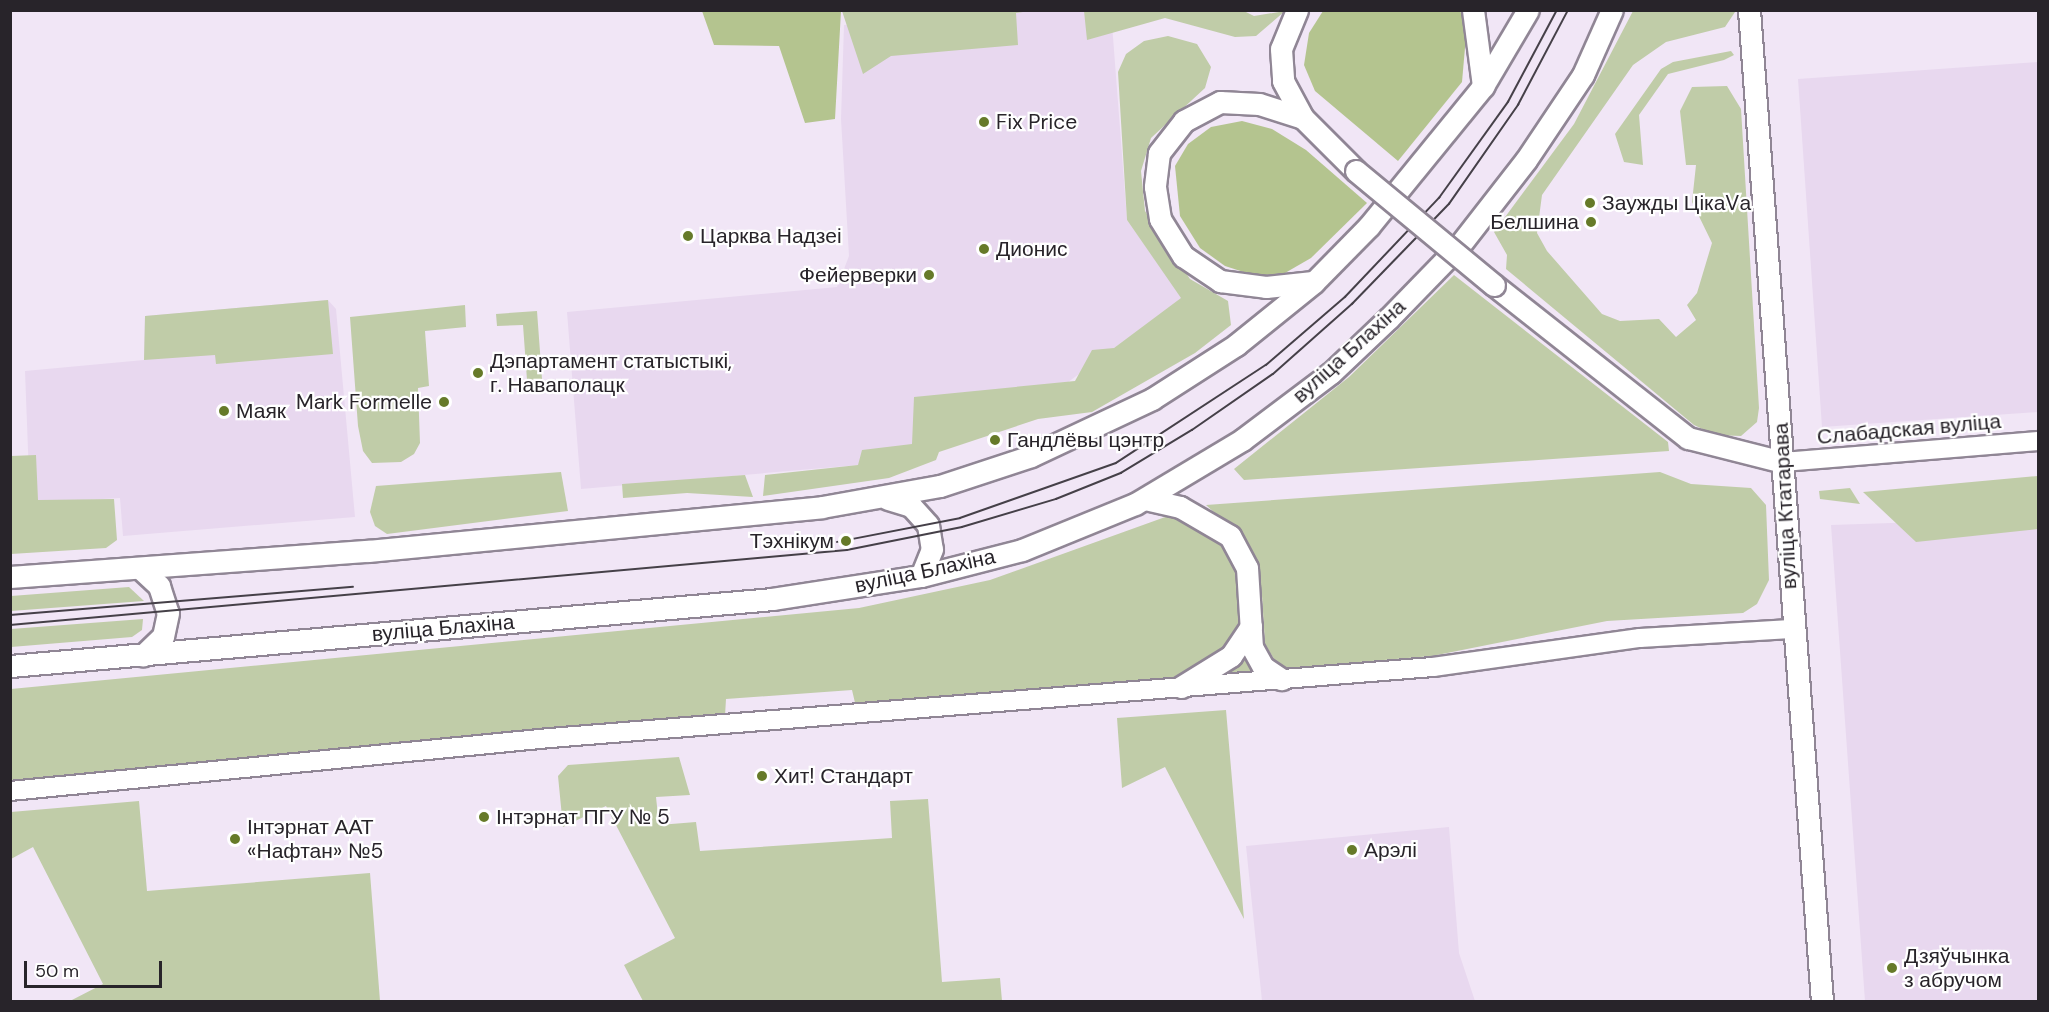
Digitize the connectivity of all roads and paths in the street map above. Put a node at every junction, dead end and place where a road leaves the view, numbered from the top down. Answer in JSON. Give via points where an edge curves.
{"nodes":[{"id":1,"x":1297,"y":10,"type":"edge"},
{"id":2,"x":1473,"y":10,"type":"edge"},
{"id":3,"x":1528,"y":10,"type":"edge"},
{"id":4,"x":1612,"y":10,"type":"edge"},
{"id":5,"x":1749,"y":10,"type":"edge"},
{"id":6,"x":1483,"y":86,"type":"junction"},
{"id":7,"x":1303,"y":118,"type":"junction"},
{"id":8,"x":1314,"y":282,"type":"junction"},
{"id":9,"x":2038,"y":441,"type":"edge"},
{"id":10,"x":1783,"y":462,"type":"junction"},
{"id":11,"x":888,"y":499,"type":"junction"},
{"id":12,"x":1145,"y":499,"type":"junction"},
{"id":13,"x":141,"y":569,"type":"junction"},
{"id":14,"x":921,"y":576,"type":"junction"},
{"id":15,"x":10,"y":577,"type":"edge"},
{"id":16,"x":1251,"y":626,"type":"junction"},
{"id":17,"x":1791,"y":629,"type":"junction"},
{"id":18,"x":143,"y":655,"type":"junction"},
{"id":19,"x":10,"y":666,"type":"edge"},
{"id":20,"x":1281,"y":679,"type":"junction"},
{"id":21,"x":1182,"y":687,"type":"junction"},
{"id":22,"x":10,"y":791,"type":"edge"},
{"id":23,"x":1822,"y":1002,"type":"edge"}],
"edges":[{"from":1,"to":7,"type":"main road","via":[[1281,50],[1282,81]]},
{"from":2,"to":6,"type":"main road"},
{"from":3,"to":6,"type":"main road"},
{"from":4,"to":12,"type":"main road","name":"вуліца Блахіна","via":[[1583,75],[1526,160],[1458,246],[1331,373],[1242,441]]},
{"from":5,"to":10,"type":"main road","name":"вуліца Ктатарава"},
{"from":6,"to":8,"type":"main road","via":[[1369,226]]},
{"from":7,"to":8,"type":"main road","via":[[1259,104],[1220,102],[1184,121],[1159,153],[1155,187],[1160,219],[1183,255],[1220,281],[1266,287]]},
{"from":7,"to":10,"type":"main road","bridge":true,"via":[[1356,171],[1688,438]]},
{"from":8,"to":11,"type":"main road","via":[[1236,345],[1099,427],[1003,466]]},
{"from":9,"to":10,"type":"street","name":"Слабадская вуліца"},
{"from":10,"to":17,"type":"main road","name":"вуліца Ктатарава"},
{"from":11,"to":13,"type":"main road"},
{"from":11,"to":14,"type":"main road","via":[[911,507],[928,525],[932,549]]},
{"from":12,"to":14,"type":"main road","name":"вуліца Блахіна","via":[[1022,550]]},
{"from":12,"to":16,"type":"main road","via":[[1180,507],[1230,536],[1247,568]]},
{"from":13,"to":15,"type":"main road"},
{"from":13,"to":18,"type":"main road","via":[[159,586],[168,613],[163,636]]},
{"from":14,"to":18,"type":"main road","name":"вуліца Блахіна","via":[[772,599]]},
{"from":16,"to":20,"type":"main road","via":[[1252,647],[1263,667]]},
{"from":16,"to":21,"type":"main road","via":[[1231,656]]},
{"from":17,"to":20,"type":"street","via":[[1640,638],[1433,667]]},
{"from":17,"to":23,"type":"main road","name":"вуліца Ктатарава"},
{"from":18,"to":19,"type":"main road","name":"вуліца Блахіна"},
{"from":20,"to":21,"type":"street"},
{"from":21,"to":22,"type":"street","via":[[550,738]]}]}
